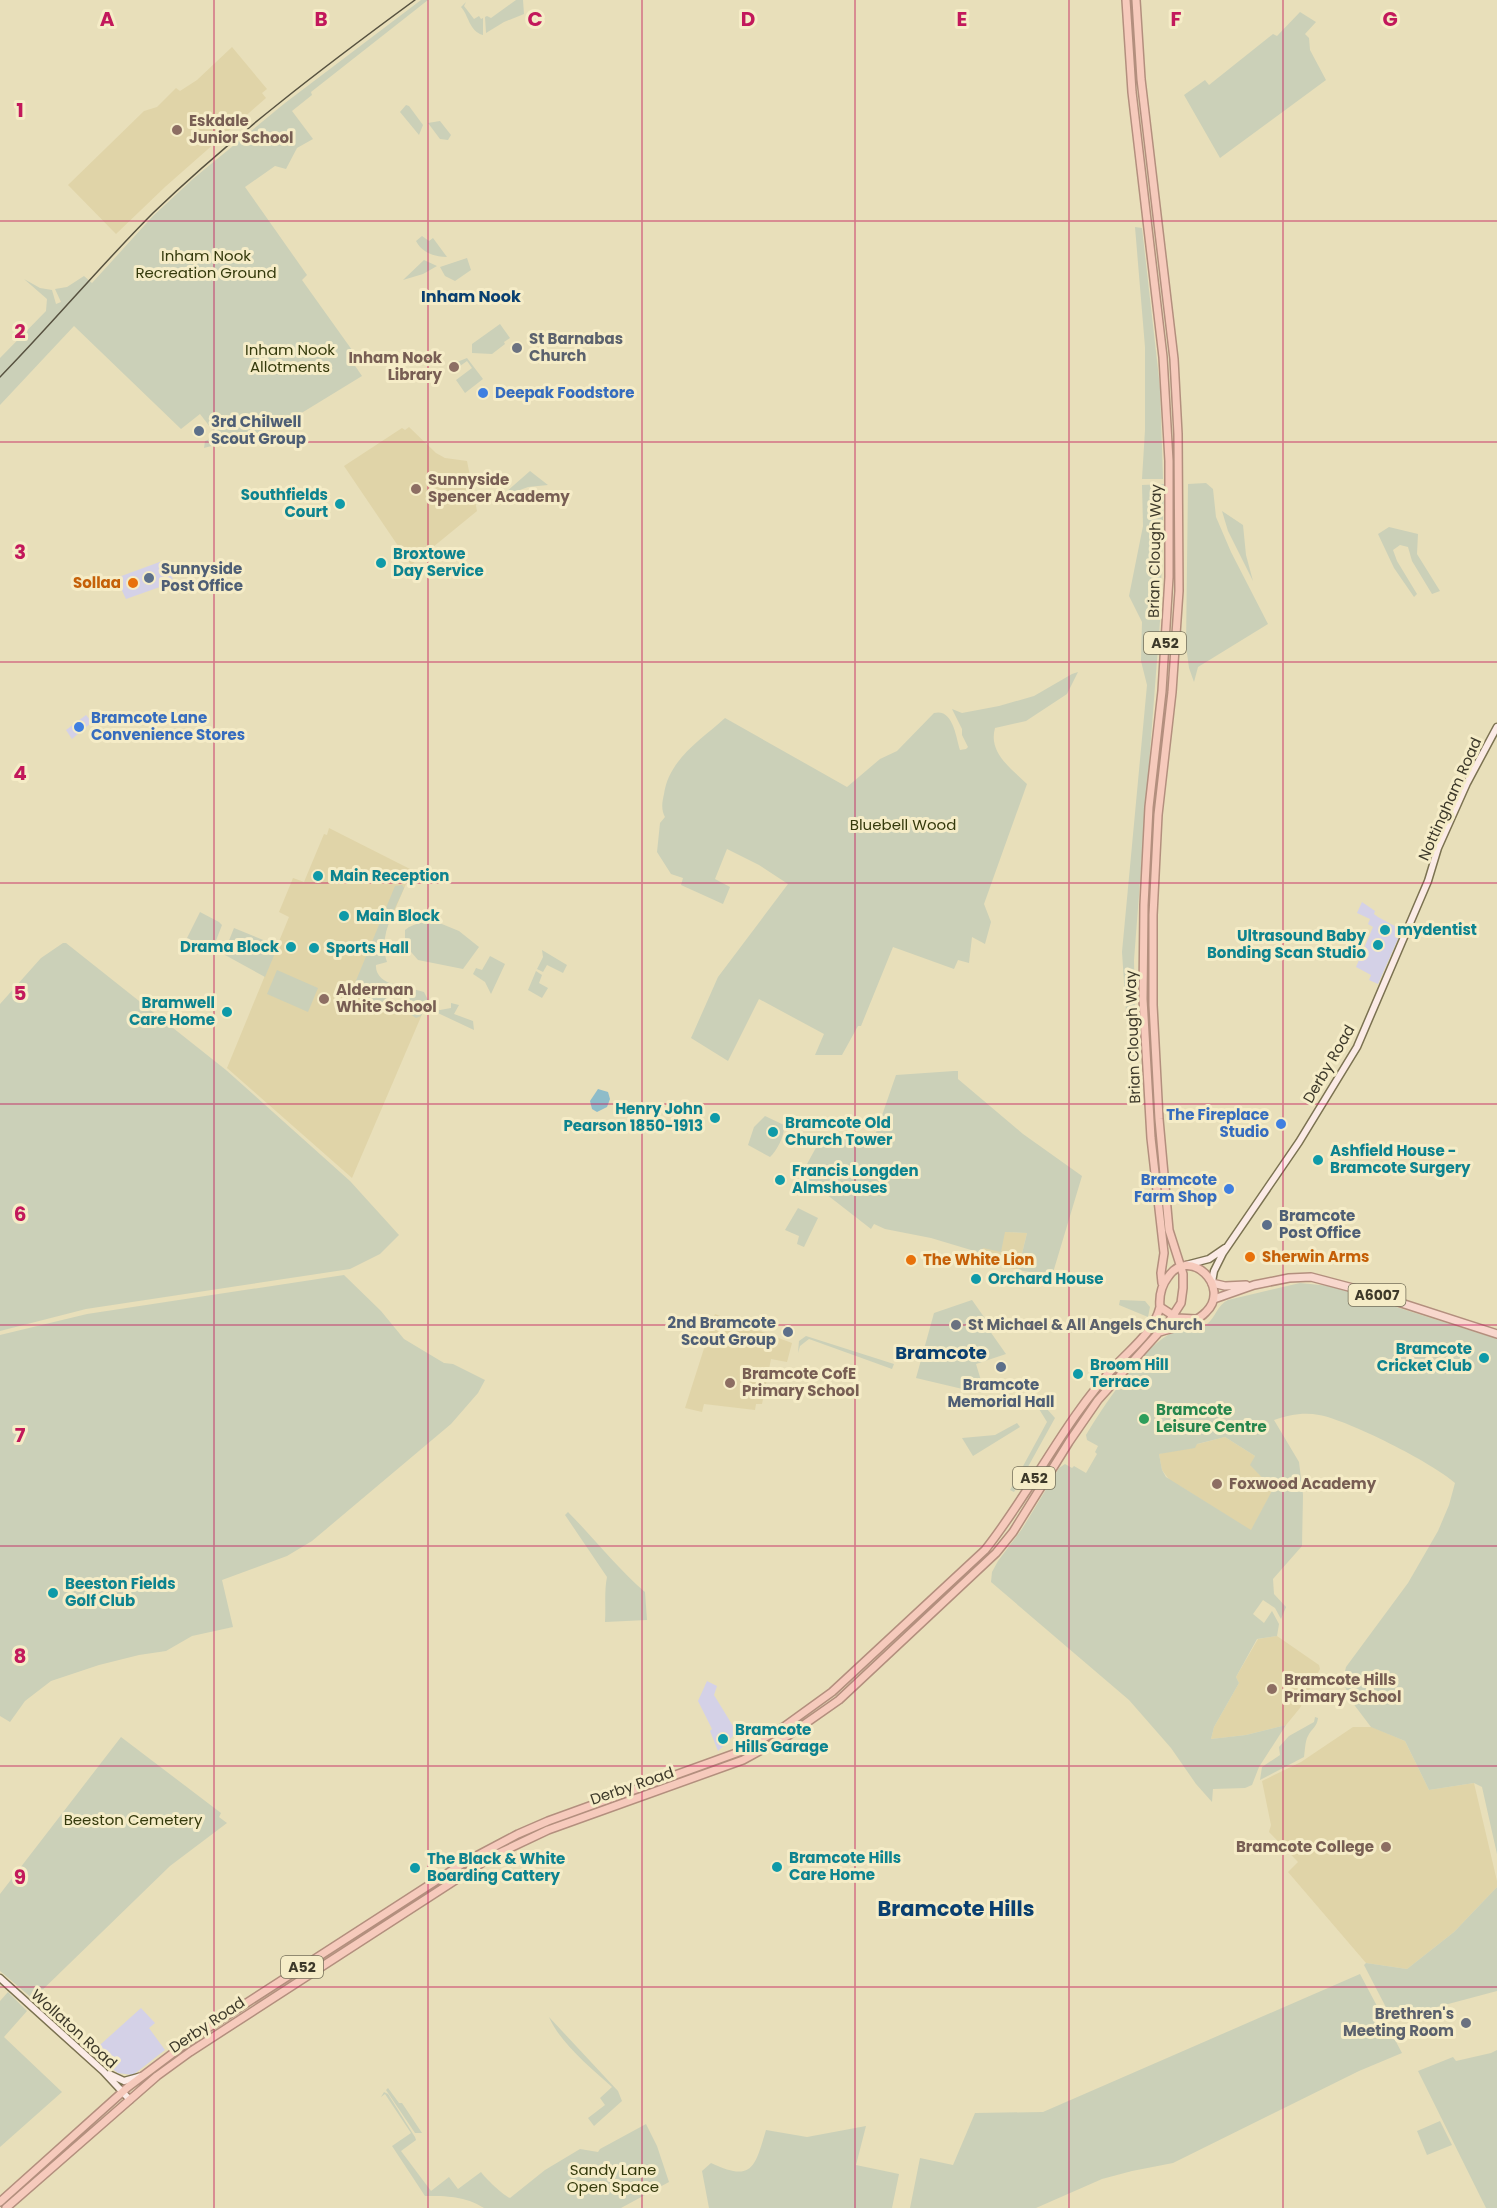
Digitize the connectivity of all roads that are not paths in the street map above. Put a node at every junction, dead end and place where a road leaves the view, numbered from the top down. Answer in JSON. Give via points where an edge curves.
{"nodes":[{"id":1,"x":1126,"y":0,"type":"edge"},
{"id":2,"x":1136,"y":0,"type":"edge"},
{"id":3,"x":1497,"y":728,"type":"edge"},
{"id":4,"x":1428,"y":881,"type":"joint"},
{"id":5,"x":1228,"y":1246,"type":"junction"},
{"id":6,"x":1183,"y":1265,"type":"junction"},
{"id":7,"x":1212,"y":1283,"type":"junction"},
{"id":8,"x":1162,"y":1284,"type":"junction"},
{"id":9,"x":1254,"y":1285,"type":"junction"},
{"id":10,"x":1214,"y":1299,"type":"junction"},
{"id":11,"x":1160,"y":1307,"type":"junction"},
{"id":12,"x":1173,"y":1316,"type":"junction"},
{"id":13,"x":1196,"y":1319,"type":"junction"},
{"id":14,"x":1157,"y":1333,"type":"junction"},
{"id":15,"x":1497,"y":1334,"type":"edge"},
{"id":16,"x":0,"y":1978,"type":"edge"},
{"id":17,"x":103,"y":2071,"type":"junction"},
{"id":18,"x":142,"y":2076,"type":"junction"},
{"id":19,"x":123,"y":2091,"type":"junction"},
{"id":20,"x":130,"y":2100,"type":"junction"},
{"id":21,"x":0,"y":2202,"type":"edge"},
{"id":22,"x":6,"y":2208,"type":"edge"}],
"edges":[{"from":1,"to":8,"type":"highway","name":"Brian Clough Way","number":"A52","via":[[1132,92],[1165,378],[1169,461],[1169,577],[1149,807],[1143,999],[1151,1138],[1164,1253]]},
{"from":2,"to":6,"type":"highway","name":"Brian Clough Way","number":"A52","via":[[1141,79],[1174,358],[1178,434],[1179,591],[1158,815],[1153,1005],[1158,1119],[1169,1230]]},
{"from":3,"to":4,"type":"main road","name":"Nottingham Road","via":[[1467,783]]},
{"from":4,"to":5,"type":"main road","name":"Derby Road","via":[[1357,1047],[1299,1142]]},
{"from":5,"to":6,"type":"main road","name":"Derby Road","via":[[1209,1258]]},
{"from":5,"to":7,"type":"main road","name":"Derby Road"},
{"from":6,"to":7,"type":"highway","via":[[1198,1269]]},
{"from":6,"to":8,"type":"highway","via":[[1171,1271]]},
{"from":6,"to":12,"type":"highway","number":"A52","via":[[1183,1296]]},
{"from":7,"to":9,"type":"main road","number":"A6007"},
{"from":7,"to":10,"type":"highway"},
{"from":8,"to":11,"type":"highway","number":"A52"},
{"from":9,"to":10,"type":"main road","number":"A6007"},
{"from":9,"to":15,"type":"main road","number":"A6007","via":[[1289,1278],[1323,1279]]},
{"from":10,"to":13,"type":"highway"},
{"from":11,"to":12,"type":"highway"},
{"from":11,"to":18,"type":"highway","name":"Derby Road","number":"A52","via":[[1149,1330],[1069,1423],[985,1550],[823,1699],[739,1752],[548,1821],[488,1849],[197,2035]]},
{"from":12,"to":13,"type":"highway"},
{"from":12,"to":14,"type":"highway","number":"A52"},
{"from":13,"to":14,"type":"highway","name":"Derby Road","number":"A52"},
{"from":14,"to":20,"type":"highway","name":"Derby Road","number":"A52","via":[[1080,1426],[996,1553],[839,1700],[789,1735],[743,1760],[548,1830],[491,1857],[205,2042]]},
{"from":16,"to":17,"type":"main road","name":"Wollaton Road"},
{"from":17,"to":18,"type":"main road","via":[[120,2080]]},
{"from":17,"to":19,"type":"main road","name":"Wollaton Road"},
{"from":18,"to":19,"type":"highway","name":"Derby Road","number":"A52"},
{"from":19,"to":20,"type":"main road","name":"Wollaton Road"},
{"from":19,"to":21,"type":"highway","name":"Derby Road","number":"A52"},
{"from":20,"to":22,"type":"highway","name":"Derby Road","number":"A52"}]}
